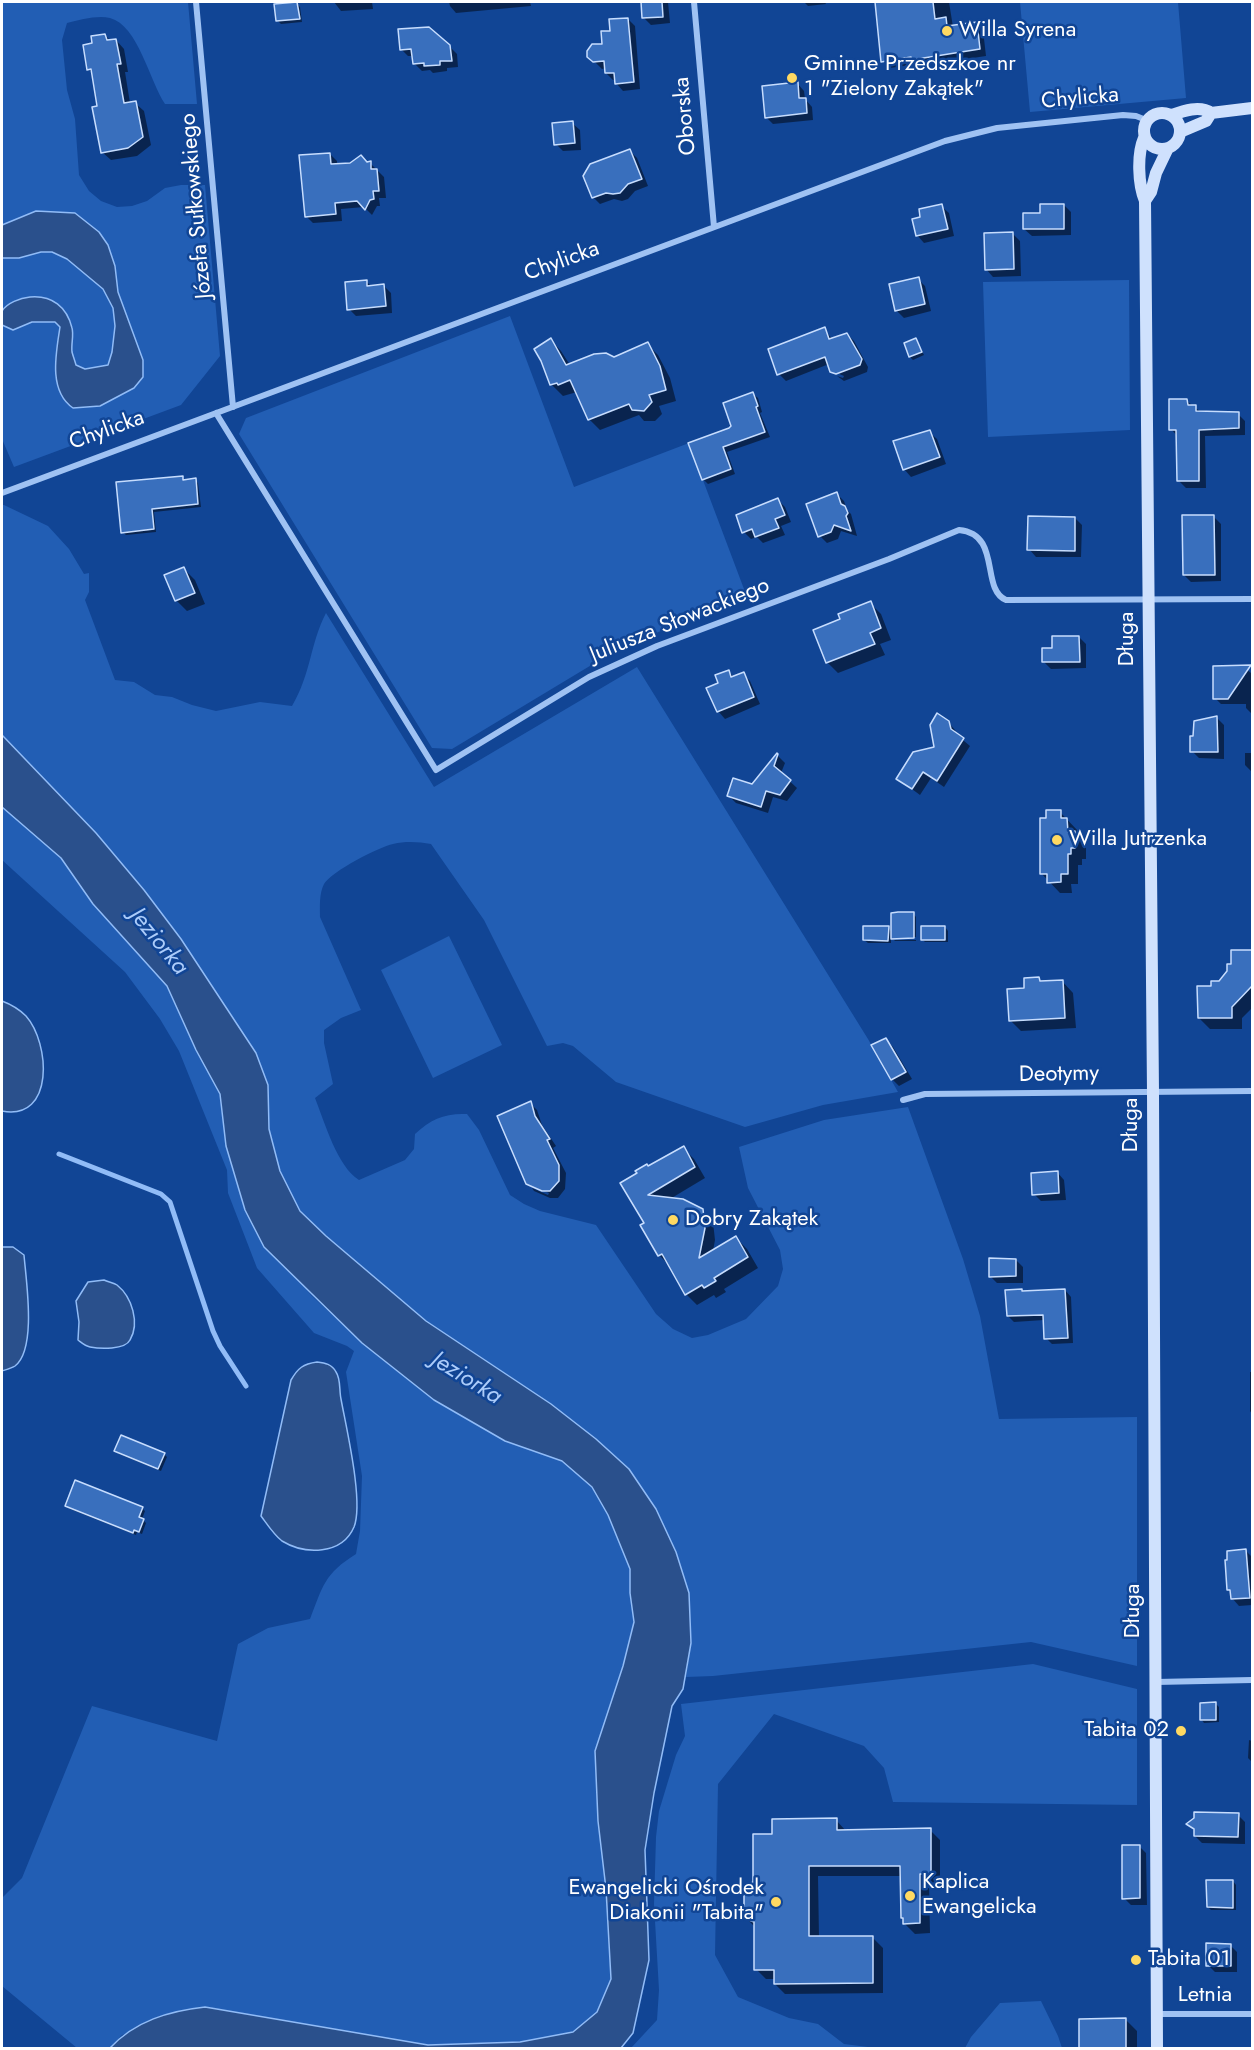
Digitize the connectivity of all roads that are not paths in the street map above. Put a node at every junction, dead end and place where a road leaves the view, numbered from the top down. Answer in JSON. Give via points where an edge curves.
{"nodes":[{"id":1,"x":196,"y":2,"type":"edge"},
{"id":2,"x":694,"y":2,"type":"edge"},
{"id":3,"x":1252,"y":108,"type":"edge"},
{"id":4,"x":1211,"y":112,"type":"junction"},
{"id":5,"x":1172,"y":115,"type":"junction"},
{"id":6,"x":1146,"y":120,"type":"junction"},
{"id":7,"x":1180,"y":132,"type":"junction"},
{"id":8,"x":1144,"y":138,"type":"junction"},
{"id":9,"x":1168,"y":148,"type":"junction"},
{"id":10,"x":1145,"y":201,"type":"junction"},
{"id":11,"x":714,"y":227,"type":"junction"},
{"id":12,"x":233,"y":407,"type":"junction"},
{"id":13,"x":216,"y":414,"type":"junction"},
{"id":14,"x":2,"y":493,"type":"edge"},
{"id":15,"x":1149,"y":599,"type":"junction"},
{"id":16,"x":1252,"y":599,"type":"edge"},
{"id":17,"x":1252,"y":1091,"type":"edge"},
{"id":18,"x":1153,"y":1092,"type":"junction"},
{"id":19,"x":903,"y":1100,"type":"dead end"},
{"id":20,"x":1252,"y":1680,"type":"edge"},
{"id":21,"x":1155,"y":1683,"type":"junction"},
{"id":22,"x":1157,"y":2014,"type":"junction"},
{"id":23,"x":1252,"y":2014,"type":"edge"},
{"id":24,"x":1157,"y":2049,"type":"edge"}],
"edges":[{"from":1,"to":12,"type":"street","name":"Józefa Sułkowskiego"},
{"from":2,"to":11,"type":"street","name":"Oborska"},
{"from":3,"to":4,"type":"street"},
{"from":4,"to":5,"type":"street","via":[[1199,109]]},
{"from":4,"to":7,"type":"street","via":[[1206,121]]},
{"from":5,"to":6,"type":"street","via":[[1156,113]]},
{"from":5,"to":7,"type":"street"},
{"from":6,"to":8,"type":"street"},
{"from":6,"to":11,"type":"street","name":"Chylicka","via":[[1123,115],[968,134]]},
{"from":7,"to":9,"type":"street"},
{"from":8,"to":9,"type":"street","via":[[1152,147]]},
{"from":8,"to":10,"type":"street","name":"Długa","via":[[1140,154]]},
{"from":9,"to":10,"type":"street","name":"Długa"},
{"from":10,"to":15,"type":"street","name":"Długa"},
{"from":11,"to":12,"type":"street","name":"Chylicka"},
{"from":12,"to":13,"type":"street","name":"Chylicka"},
{"from":13,"to":14,"type":"street","name":"Chylicka"},
{"from":13,"to":15,"type":"street","name":"Juliusza Słowackiego","via":[[436,770],[589,678],[657,646],[959,530],[971,531],[978,538],[986,550],[996,591],[1006,600]]},
{"from":15,"to":16,"type":"street","name":"Juliusza Słowackiego"},
{"from":15,"to":18,"type":"street","name":"Długa"},
{"from":17,"to":18,"type":"street","name":"Deotymy"},
{"from":18,"to":19,"type":"street","name":"Deotymy","via":[[925,1094]]},
{"from":18,"to":21,"type":"street","name":"Długa"},
{"from":20,"to":21,"type":"street"},
{"from":21,"to":22,"type":"street","name":"Długa"},
{"from":22,"to":23,"type":"street","name":"Letnia"},
{"from":22,"to":24,"type":"street","name":"Długa"}]}
